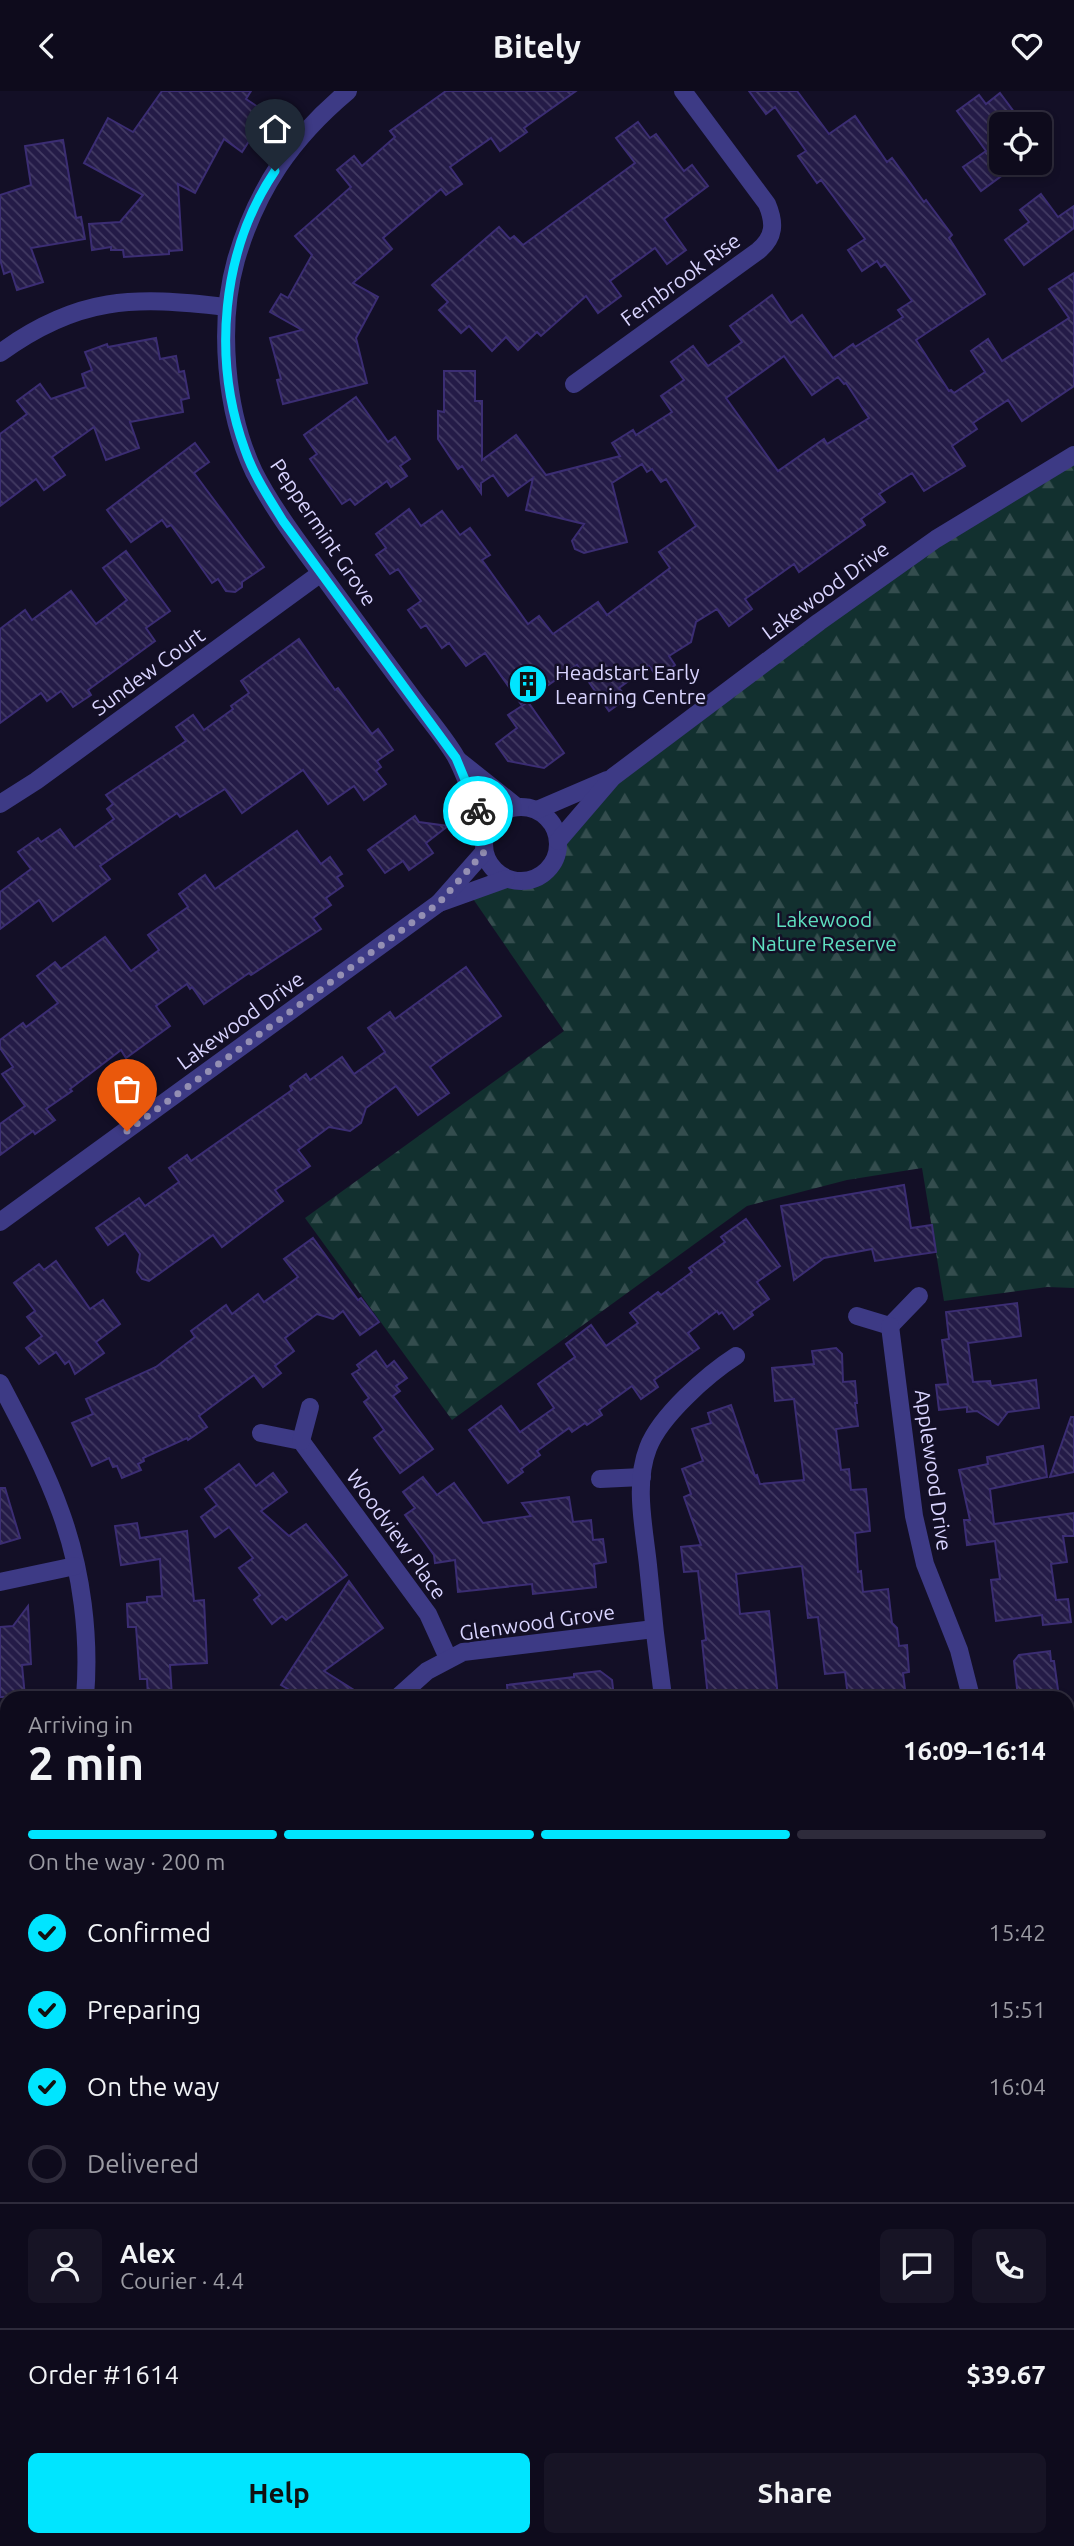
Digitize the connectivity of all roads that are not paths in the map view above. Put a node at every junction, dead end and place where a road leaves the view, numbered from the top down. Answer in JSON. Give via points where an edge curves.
{"nodes":[{"id":1,"x":348,"y":91,"type":"edge"},
{"id":2,"x":683,"y":91,"type":"edge"},
{"id":3,"x":226,"y":307,"type":"junction"},
{"id":4,"x":0,"y":353,"type":"edge"},
{"id":5,"x":574,"y":384,"type":"dead end"},
{"id":6,"x":1074,"y":455,"type":"edge"},
{"id":7,"x":321,"y":573,"type":"junction"},
{"id":8,"x":456,"y":758,"type":"junction"},
{"id":9,"x":613,"y":777,"type":"junction"},
{"id":10,"x":0,"y":804,"type":"edge"},
{"id":11,"x":517,"y":807,"type":"junction"},
{"id":12,"x":537,"y":810,"type":"junction"},
{"id":13,"x":486,"y":831,"type":"junction"},
{"id":14,"x":558,"y":841,"type":"junction"},
{"id":15,"x":484,"y":852,"type":"junction"},
{"id":16,"x":506,"y":879,"type":"junction"},
{"id":17,"x":439,"y":903,"type":"junction"},
{"id":18,"x":0,"y":1222,"type":"edge"},
{"id":19,"x":919,"y":1296,"type":"dead end"},
{"id":20,"x":857,"y":1316,"type":"dead end"},
{"id":21,"x":890,"y":1326,"type":"junction"},
{"id":22,"x":736,"y":1356,"type":"dead end"},
{"id":23,"x":0,"y":1383,"type":"edge"},
{"id":24,"x":310,"y":1407,"type":"dead end"},
{"id":25,"x":261,"y":1433,"type":"dead end"},
{"id":26,"x":301,"y":1441,"type":"junction"},
{"id":27,"x":642,"y":1477,"type":"junction"},
{"id":28,"x":600,"y":1479,"type":"dead end"},
{"id":29,"x":75,"y":1566,"type":"junction"},
{"id":30,"x":0,"y":1582,"type":"edge"},
{"id":31,"x":654,"y":1629,"type":"junction"},
{"id":32,"x":448,"y":1658,"type":"junction"},
{"id":33,"x":85,"y":1691,"type":"edge"},
{"id":34,"x":404,"y":1691,"type":"edge"},
{"id":35,"x":662,"y":1691,"type":"edge"},
{"id":36,"x":969,"y":1691,"type":"edge"}],
"edges":[{"from":1,"to":3,"type":"street","name":"Peppermint Grove","via":[[305,130],[266,185],[241,244]]},
{"from":2,"to":5,"type":"street","name":"Fernbrook Rise","via":[[767,204],[772,235],[758,251]]},
{"from":3,"to":4,"type":"street","via":[[153,300],[100,305],[38,328]]},
{"from":3,"to":7,"type":"street","name":"Peppermint Grove","via":[[229,374],[245,450],[265,493]]},
{"from":6,"to":9,"type":"street","name":"Lakewood Drive","via":[[900,563]]},
{"from":7,"to":8,"type":"street","name":"Peppermint Grove"},
{"from":7,"to":10,"type":"street","name":"Sundew Court"},
{"from":8,"to":11,"type":"street","name":"Peppermint Grove"},
{"from":8,"to":13,"type":"street","name":"Peppermint Grove"},
{"from":9,"to":12,"type":"street","name":"Lakewood Drive"},
{"from":9,"to":14,"type":"street","name":"Lakewood Drive"},
{"from":11,"to":12,"type":"street"},
{"from":11,"to":13,"type":"street","via":[[498,814]]},
{"from":12,"to":14,"type":"street","via":[[548,818]]},
{"from":13,"to":15,"type":"street"},
{"from":14,"to":16,"type":"street","via":[[552,866],[543,875],[519,882]]},
{"from":15,"to":16,"type":"street","via":[[488,863]]},
{"from":15,"to":17,"type":"street","name":"Lakewood Drive"},
{"from":16,"to":17,"type":"street","name":"Lakewood Drive"},
{"from":17,"to":18,"type":"street","name":"Lakewood Drive"},
{"from":19,"to":21,"type":"street"},
{"from":20,"to":21,"type":"street"},
{"from":21,"to":36,"type":"street","name":"Applewood Drive","via":[[914,1516],[925,1565],[959,1650]]},
{"from":22,"to":27,"type":"street","via":[[710,1374],[662,1426],[649,1445]]},
{"from":23,"to":29,"type":"street","via":[[51,1486]]},
{"from":24,"to":26,"type":"street"},
{"from":25,"to":26,"type":"street"},
{"from":26,"to":32,"type":"street","name":"Woodview Place","via":[[428,1614]]},
{"from":27,"to":28,"type":"street"},
{"from":27,"to":31,"type":"street"},
{"from":29,"to":30,"type":"street"},
{"from":29,"to":33,"type":"street","via":[[85,1631]]},
{"from":31,"to":32,"type":"street","name":"Glenwood Grove","via":[[494,1647]]},
{"from":31,"to":35,"type":"street"},
{"from":32,"to":34,"type":"street","name":"Glenwood Grove"}]}
